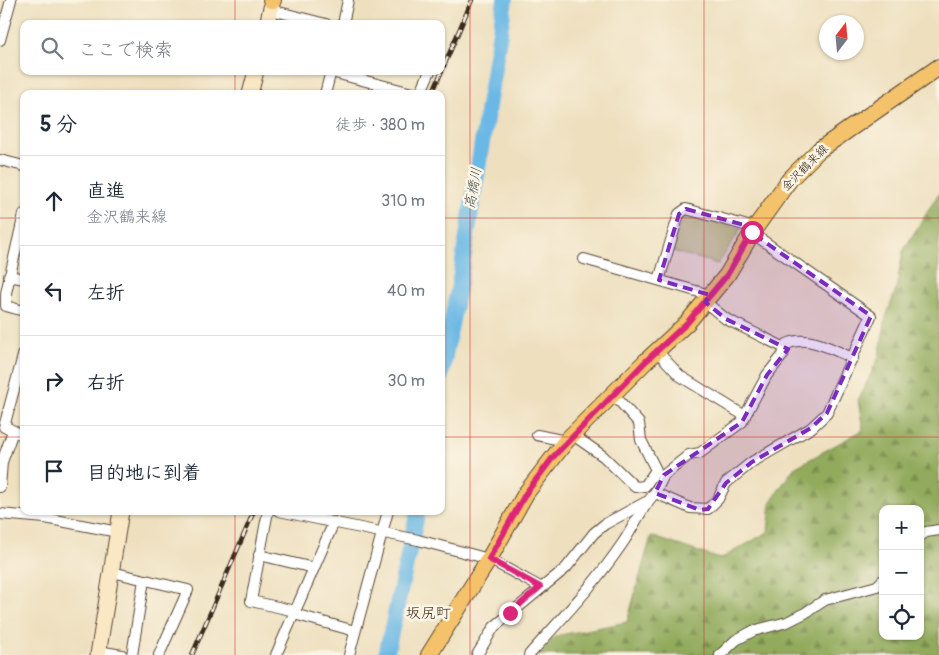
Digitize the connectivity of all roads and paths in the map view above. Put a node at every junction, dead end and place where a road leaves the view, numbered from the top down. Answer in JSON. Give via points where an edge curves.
{"nodes":[{"id":1,"x":11,"y":0,"type":"edge"},
{"id":2,"x":348,"y":0,"type":"edge"},
{"id":3,"x":271,"y":7,"type":"edge"},
{"id":4,"x":313,"y":20,"type":"edge"},
{"id":5,"x":344,"y":20,"type":"edge"},
{"id":6,"x":0,"y":40,"type":"edge"},
{"id":7,"x":939,"y":67,"type":"edge"},
{"id":8,"x":255,"y":75,"type":"edge"},
{"id":9,"x":330,"y":75,"type":"edge"},
{"id":10,"x":343,"y":75,"type":"edge"},
{"id":11,"x":428,"y":75,"type":"edge"},
{"id":12,"x":251,"y":90,"type":"edge"},
{"id":13,"x":326,"y":90,"type":"edge"},
{"id":14,"x":402,"y":90,"type":"edge"},
{"id":15,"x":420,"y":90,"type":"edge"},
{"id":16,"x":0,"y":160,"type":"edge"},
{"id":17,"x":20,"y":165,"type":"edge"},
{"id":18,"x":754,"y":230,"type":"junction"},
{"id":19,"x":20,"y":231,"type":"edge"},
{"id":20,"x":584,"y":259,"type":"dead end"},
{"id":21,"x":9,"y":276,"type":"junction"},
{"id":22,"x":20,"y":278,"type":"edge"},
{"id":23,"x":659,"y":280,"type":"junction"},
{"id":24,"x":708,"y":298,"type":"junction"},
{"id":25,"x":20,"y":310,"type":"edge"},
{"id":26,"x":785,"y":348,"type":"junction"},
{"id":27,"x":657,"y":351,"type":"junction"},
{"id":28,"x":853,"y":358,"type":"junction"},
{"id":29,"x":20,"y":369,"type":"edge"},
{"id":30,"x":613,"y":394,"type":"junction"},
{"id":31,"x":745,"y":416,"type":"junction"},
{"id":32,"x":6,"y":428,"type":"edge"},
{"id":33,"x":20,"y":434,"type":"edge"},
{"id":34,"x":537,"y":435,"type":"dead end"},
{"id":35,"x":570,"y":438,"type":"junction"},
{"id":36,"x":0,"y":487,"type":"edge"},
{"id":37,"x":655,"y":493,"type":"junction"},
{"id":38,"x":646,"y":502,"type":"junction"},
{"id":39,"x":0,"y":514,"type":"edge"},
{"id":40,"x":120,"y":515,"type":"edge"},
{"id":41,"x":267,"y":515,"type":"edge"},
{"id":42,"x":298,"y":515,"type":"edge"},
{"id":43,"x":338,"y":515,"type":"edge"},
{"id":44,"x":387,"y":515,"type":"edge"},
{"id":45,"x":335,"y":523,"type":"junction"},
{"id":46,"x":939,"y":530,"type":"edge"},
{"id":47,"x":118,"y":532,"type":"junction"},
{"id":48,"x":382,"y":532,"type":"junction"},
{"id":49,"x":924,"y":533,"type":"edge"},
{"id":50,"x":259,"y":555,"type":"junction"},
{"id":51,"x":489,"y":559,"type":"junction"},
{"id":52,"x":314,"y":568,"type":"junction"},
{"id":53,"x":112,"y":572,"type":"junction"},
{"id":54,"x":144,"y":580,"type":"junction"},
{"id":55,"x":879,"y":584,"type":"edge"},
{"id":56,"x":540,"y":587,"type":"junction"},
{"id":57,"x":294,"y":612,"type":"junction"},
{"id":58,"x":355,"y":631,"type":"junction"},
{"id":59,"x":98,"y":653,"type":"edge"},
{"id":60,"x":122,"y":655,"type":"edge"},
{"id":61,"x":132,"y":655,"type":"edge"},
{"id":62,"x":159,"y":655,"type":"edge"},
{"id":63,"x":276,"y":655,"type":"edge"},
{"id":64,"x":349,"y":655,"type":"edge"},
{"id":65,"x":429,"y":655,"type":"edge"},
{"id":66,"x":477,"y":655,"type":"edge"},
{"id":67,"x":529,"y":655,"type":"edge"},
{"id":68,"x":720,"y":655,"type":"edge"}],
"edges":[{"from":1,"to":6,"type":"street"},
{"from":2,"to":5,"type":"street"},
{"from":3,"to":4,"type":"street"},
{"from":7,"to":18,"type":"main road","name":"金沢鶴来線","via":[[819,150],[790,180]]},
{"from":8,"to":12,"type":"main road"},
{"from":9,"to":13,"type":"street"},
{"from":10,"to":14,"type":"street"},
{"from":11,"to":15,"type":"street"},
{"from":16,"to":17,"type":"street"},
{"from":18,"to":23,"type":"street","via":[[686,209],[679,214]]},
{"from":18,"to":24,"type":"main road","name":"金沢鶴来線","via":[[727,275]]},
{"from":18,"to":28,"type":"street","via":[[872,316]]},
{"from":19,"to":21,"type":"street"},
{"from":20,"to":23,"type":"street"},
{"from":21,"to":22,"type":"street"},
{"from":21,"to":25,"type":"street","via":[[6,306]]},
{"from":23,"to":24,"type":"street"},
{"from":24,"to":26,"type":"street","via":[[726,319]]},
{"from":24,"to":27,"type":"main road","name":"金沢鶴来線"},
{"from":26,"to":28,"type":"street","via":[[795,340],[805,340]]},
{"from":26,"to":31,"type":"street"},
{"from":27,"to":30,"type":"main road","name":"金沢鶴来線"},
{"from":27,"to":31,"type":"street","via":[[680,376]]},
{"from":28,"to":37,"type":"street","via":[[827,413],[810,428],[752,462],[726,483],[718,499],[708,509],[690,508]]},
{"from":29,"to":32,"type":"street"},
{"from":30,"to":35,"type":"main road","name":"金沢鶴来線"},
{"from":30,"to":35,"type":"street","via":[[639,423],[641,440],[656,470],[645,486],[635,488],[603,456]]},
{"from":31,"to":37,"type":"street","via":[[742,422],[700,453],[689,455],[664,475]]},
{"from":32,"to":33,"type":"street"},
{"from":32,"to":36,"type":"street"},
{"from":34,"to":35,"type":"street"},
{"from":35,"to":51,"type":"main road","name":"金沢鶴来線","via":[[526,493]]},
{"from":37,"to":38,"type":"street"},
{"from":38,"to":56,"type":"street","via":[[605,524],[566,568]]},
{"from":38,"to":67,"type":"street","via":[[623,544],[583,596]]},
{"from":39,"to":47,"type":"street","via":[[45,518]]},
{"from":40,"to":47,"type":"main road"},
{"from":41,"to":50,"type":"street"},
{"from":42,"to":45,"type":"street"},
{"from":43,"to":45,"type":"street"},
{"from":44,"to":48,"type":"street"},
{"from":45,"to":48,"type":"street"},
{"from":45,"to":52,"type":"street"},
{"from":46,"to":49,"type":"street"},
{"from":47,"to":53,"type":"main road"},
{"from":48,"to":51,"type":"street"},
{"from":48,"to":58,"type":"street"},
{"from":50,"to":52,"type":"street"},
{"from":50,"to":57,"type":"street","via":[[251,600]]},
{"from":51,"to":56,"type":"street"},
{"from":51,"to":65,"type":"main road","name":"金沢鶴来線"},
{"from":52,"to":57,"type":"street"},
{"from":53,"to":54,"type":"street"},
{"from":53,"to":59,"type":"main road"},
{"from":54,"to":61,"type":"street"},
{"from":54,"to":62,"type":"street","via":[[188,590]]},
{"from":55,"to":68,"type":"street","via":[[825,600],[787,622],[753,631],[736,640]]},
{"from":56,"to":66,"type":"street","via":[[494,627]]},
{"from":57,"to":58,"type":"street"},
{"from":57,"to":63,"type":"street"},
{"from":58,"to":64,"type":"street"},
{"from":59,"to":60,"type":"street"}]}
